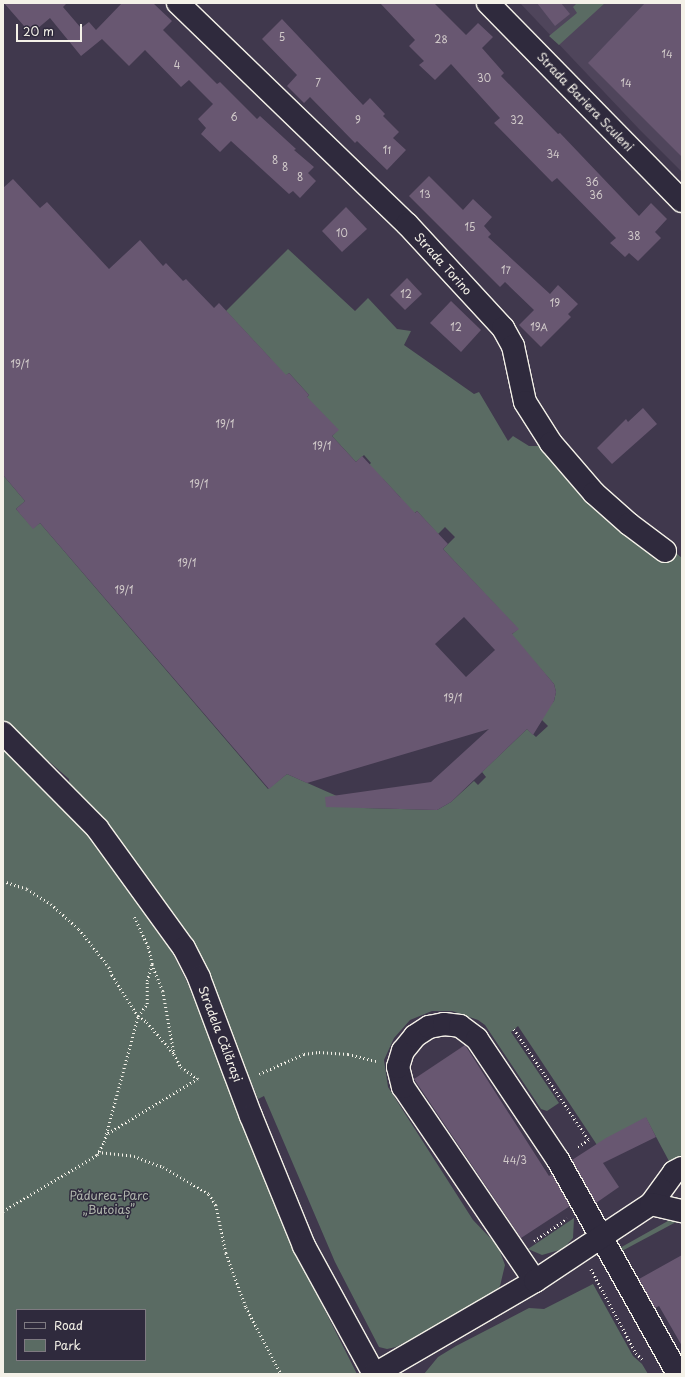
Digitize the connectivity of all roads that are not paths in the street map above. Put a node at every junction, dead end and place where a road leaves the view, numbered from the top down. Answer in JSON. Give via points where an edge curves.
{"nodes":[{"id":1,"x":178,"y":3,"type":"edge"},
{"id":2,"x":488,"y":3,"type":"edge"},
{"id":3,"x":682,"y":201,"type":"edge"},
{"id":4,"x":665,"y":551,"type":"dead end"},
{"id":5,"x":3,"y":733,"type":"edge"},
{"id":6,"x":682,"y":1168,"type":"edge"},
{"id":7,"x":651,"y":1204,"type":"junction"},
{"id":8,"x":682,"y":1210,"type":"edge"},
{"id":9,"x":601,"y":1238,"type":"junction"},
{"id":10,"x":535,"y":1281,"type":"junction"},
{"id":11,"x":375,"y":1374,"type":"edge"},
{"id":12,"x":678,"y":1374,"type":"edge"}],
"edges":[{"from":1,"to":4,"type":"street","name":"Strada Torino","via":[[407,224],[503,328],[513,346],[525,402],[551,443],[594,493]]},
{"from":2,"to":3,"type":"street","name":"Strada Bariera Sculeni"},
{"from":5,"to":11,"type":"street","name":"Stradela Călărași","via":[[97,828],[184,948],[199,978],[304,1246]]},
{"from":6,"to":7,"type":"street","via":[[674,1172]]},
{"from":7,"to":8,"type":"street"},
{"from":7,"to":9,"type":"street"},
{"from":9,"to":10,"type":"street"},
{"from":9,"to":10,"type":"street","via":[[558,1160],[477,1039],[460,1026],[444,1024],[429,1027],[415,1036],[403,1052],[398,1067],[403,1086]]},
{"from":9,"to":12,"type":"street"},
{"from":10,"to":11,"type":"street"}]}
